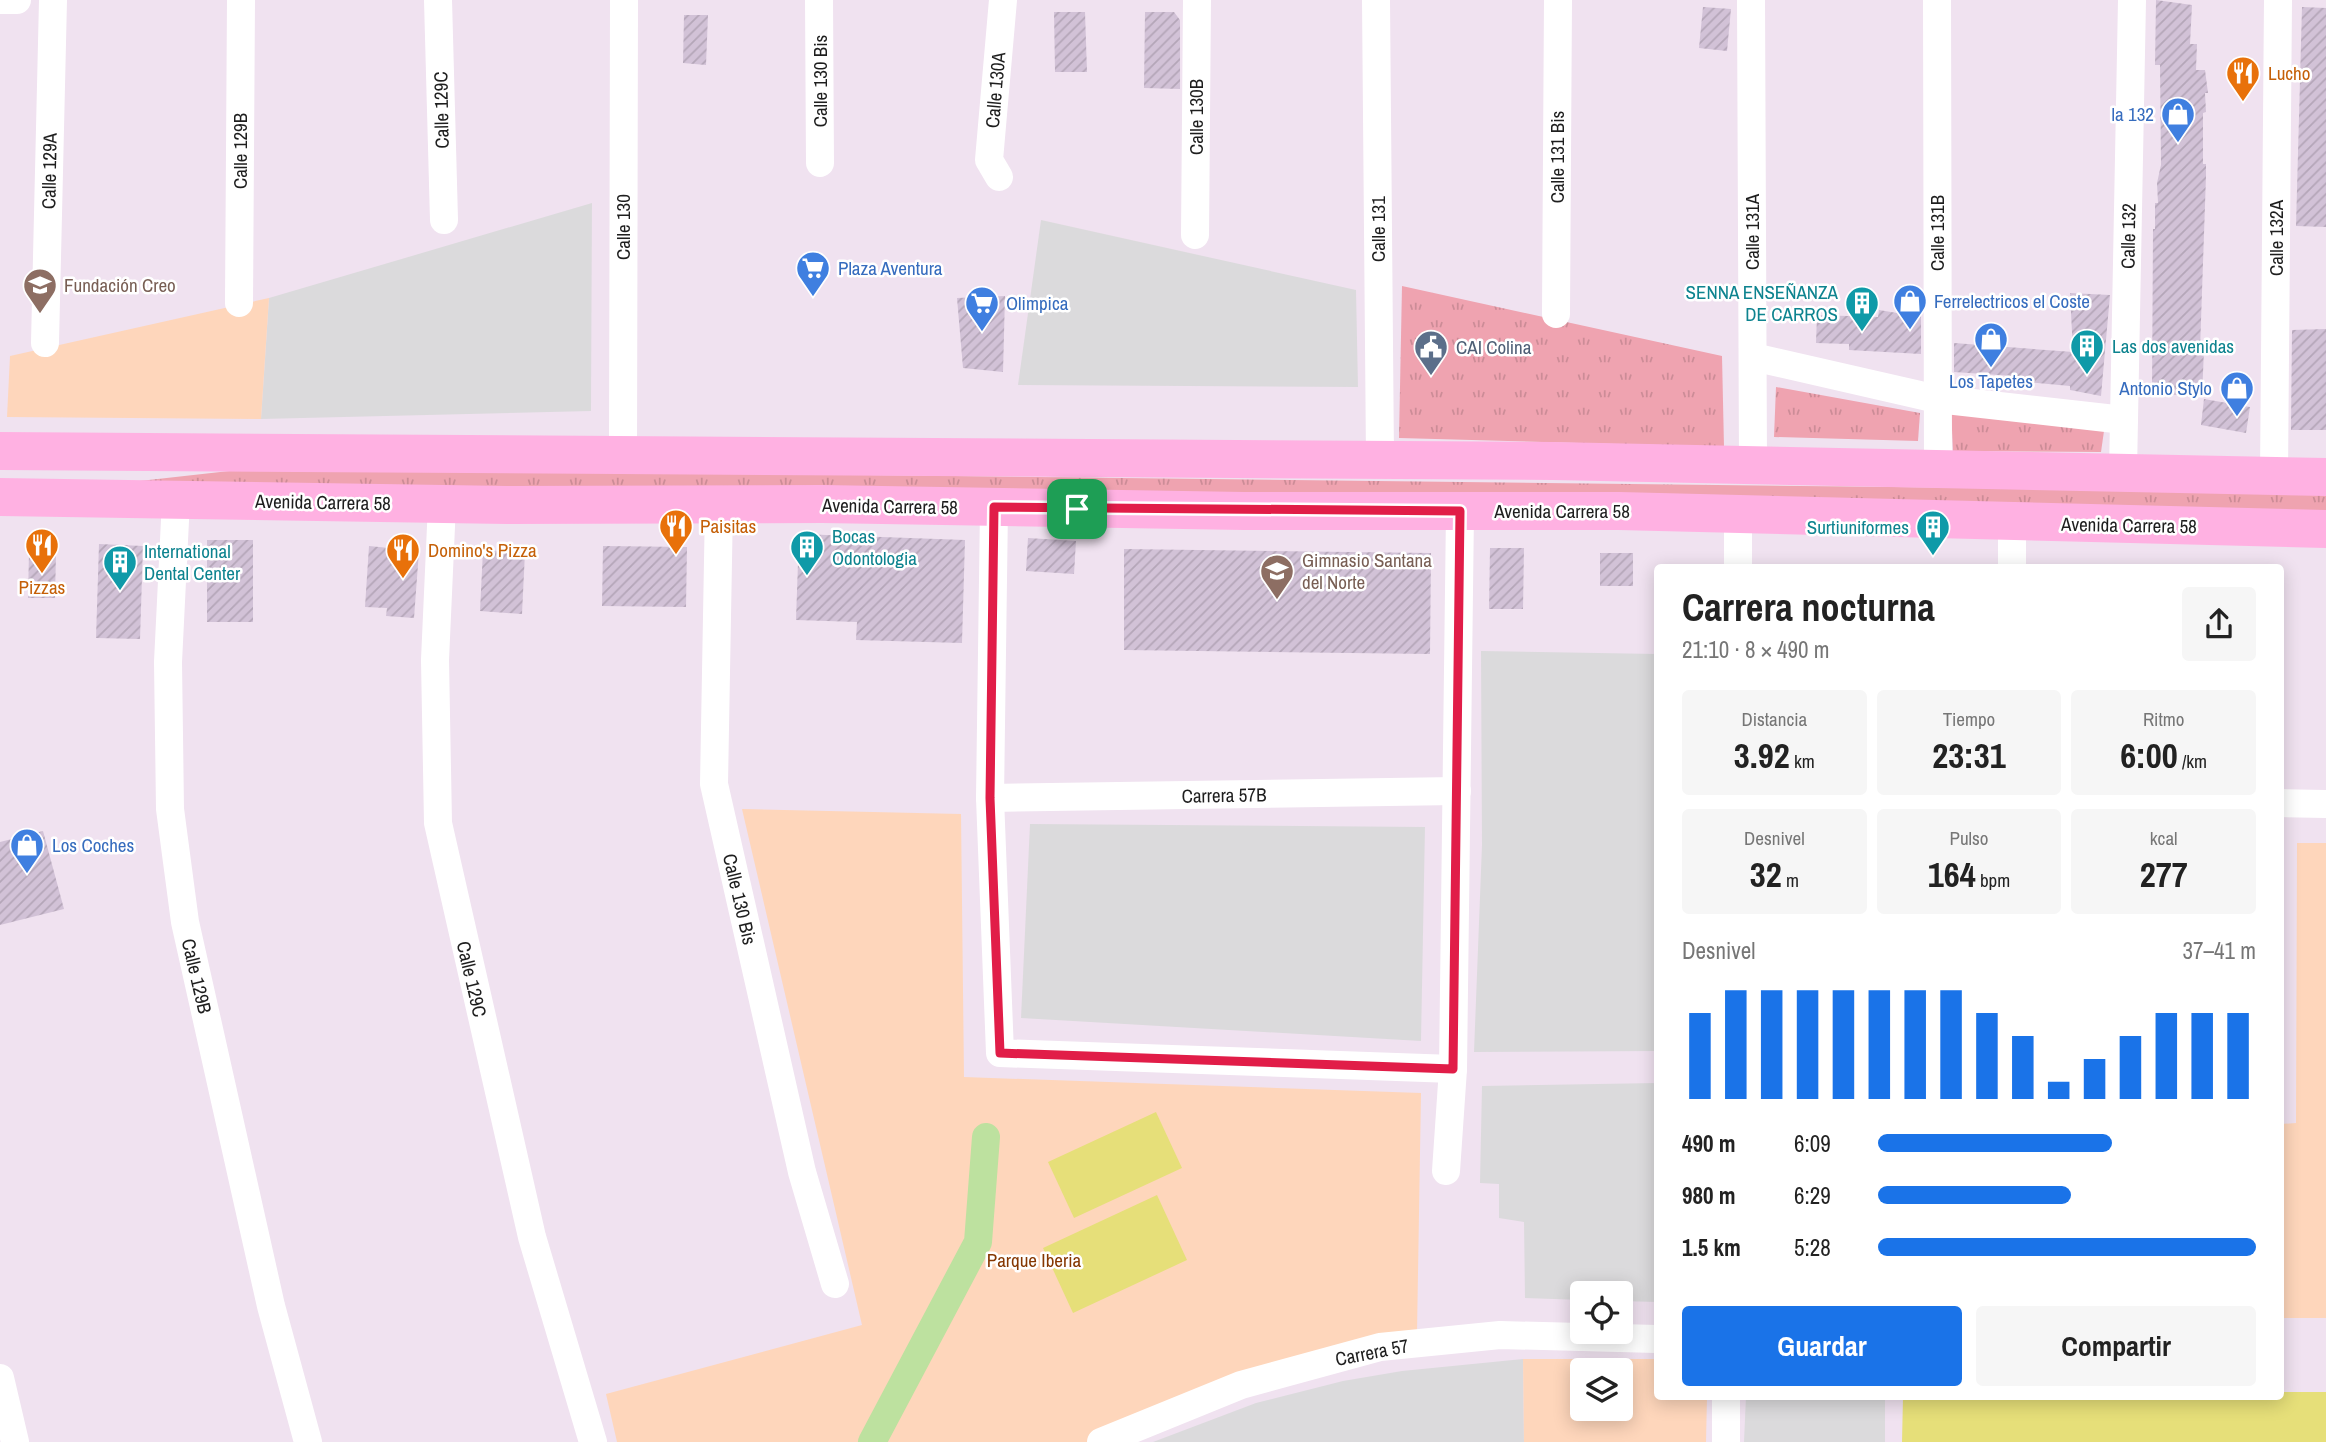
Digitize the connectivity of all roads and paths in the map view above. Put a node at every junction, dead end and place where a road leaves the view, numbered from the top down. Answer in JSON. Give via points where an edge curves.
{"nodes":[{"id":1,"x":0,"y":0,"type":"edge"},
{"id":2,"x":17,"y":0,"type":"edge"},
{"id":3,"x":53,"y":0,"type":"edge"},
{"id":4,"x":241,"y":0,"type":"edge"},
{"id":5,"x":438,"y":0,"type":"edge"},
{"id":6,"x":624,"y":0,"type":"edge"},
{"id":7,"x":819,"y":0,"type":"edge"},
{"id":8,"x":1003,"y":0,"type":"edge"},
{"id":9,"x":1197,"y":0,"type":"edge"},
{"id":10,"x":1377,"y":0,"type":"edge"},
{"id":11,"x":1558,"y":0,"type":"edge"},
{"id":12,"x":1751,"y":0,"type":"edge"},
{"id":13,"x":1937,"y":0,"type":"edge"},
{"id":14,"x":2132,"y":0,"type":"edge"},
{"id":15,"x":2278,"y":0,"type":"edge"},
{"id":16,"x":820,"y":163,"type":"dead end"},
{"id":17,"x":999,"y":177,"type":"dead end"},
{"id":18,"x":444,"y":220,"type":"dead end"},
{"id":19,"x":1195,"y":234,"type":"dead end"},
{"id":20,"x":239,"y":303,"type":"dead end"},
{"id":21,"x":1556,"y":314,"type":"dead end"},
{"id":22,"x":45,"y":343,"type":"dead end"},
{"id":23,"x":1753,"y":356,"type":"junction"},
{"id":24,"x":1937,"y":400,"type":"junction"},
{"id":25,"x":2124,"y":420,"type":"junction"},
{"id":26,"x":0,"y":451,"type":"edge"},
{"id":27,"x":623,"y":455,"type":"junction"},
{"id":28,"x":1380,"y":459,"type":"junction"},
{"id":29,"x":1753,"y":463,"type":"junction"},
{"id":30,"x":1938,"y":467,"type":"junction"},
{"id":31,"x":2123,"y":472,"type":"junction"},
{"id":32,"x":2274,"y":475,"type":"junction"},
{"id":33,"x":2326,"y":477,"type":"edge"},
{"id":34,"x":0,"y":497,"type":"edge"},
{"id":35,"x":176,"y":500,"type":"junction"},
{"id":36,"x":442,"y":504,"type":"junction"},
{"id":37,"x":719,"y":505,"type":"junction"},
{"id":38,"x":994,"y":507,"type":"junction"},
{"id":39,"x":1460,"y":511,"type":"junction"},
{"id":40,"x":1738,"y":515,"type":"junction"},
{"id":41,"x":2012,"y":523,"type":"junction"},
{"id":42,"x":2326,"y":529,"type":"edge"},
{"id":43,"x":1738,"y":564,"type":"edge"},
{"id":44,"x":2012,"y":564,"type":"edge"},
{"id":45,"x":1457,"y":791,"type":"junction"},
{"id":46,"x":990,"y":798,"type":"junction"},
{"id":47,"x":2284,"y":803,"type":"edge"},
{"id":48,"x":2326,"y":804,"type":"edge"},
{"id":49,"x":1453,"y":1069,"type":"junction"},
{"id":50,"x":1446,"y":1171,"type":"dead end"},
{"id":51,"x":835,"y":1284,"type":"dead end"},
{"id":52,"x":1654,"y":1339,"type":"edge"},
{"id":53,"x":0,"y":1378,"type":"edge"},
{"id":54,"x":1726,"y":1400,"type":"edge"},
{"id":55,"x":15,"y":1442,"type":"edge"},
{"id":56,"x":308,"y":1442,"type":"edge"},
{"id":57,"x":593,"y":1442,"type":"edge"},
{"id":58,"x":1101,"y":1442,"type":"edge"},
{"id":59,"x":1726,"y":1442,"type":"edge"}],
"edges":[{"from":1,"to":2,"type":"street"},
{"from":3,"to":22,"type":"street","name":"Calle 129A"},
{"from":4,"to":20,"type":"street","name":"Calle 129B"},
{"from":5,"to":18,"type":"street","name":"Calle 129C"},
{"from":6,"to":27,"type":"street","name":"Calle 130"},
{"from":7,"to":16,"type":"street","name":"Calle 130 Bis"},
{"from":8,"to":17,"type":"street","name":"Calle 130A","via":[[989,160]]},
{"from":9,"to":19,"type":"street","name":"Calle 130B"},
{"from":10,"to":28,"type":"street","name":"Calle 131"},
{"from":11,"to":21,"type":"street","name":"Calle 131 Bis"},
{"from":12,"to":23,"type":"street","name":"Calle 131A"},
{"from":13,"to":24,"type":"street","name":"Calle 131B"},
{"from":14,"to":25,"type":"street","name":"Calle 132"},
{"from":15,"to":32,"type":"street","name":"Calle 132A"},
{"from":23,"to":24,"type":"street"},
{"from":23,"to":29,"type":"street","name":"Calle 131A"},
{"from":24,"to":25,"type":"street"},
{"from":24,"to":30,"type":"street","name":"Calle 131B"},
{"from":25,"to":31,"type":"street","name":"Calle 132"},
{"from":26,"to":27,"type":"main road"},
{"from":27,"to":28,"type":"main road"},
{"from":28,"to":29,"type":"main road"},
{"from":29,"to":30,"type":"main road"},
{"from":30,"to":31,"type":"main road"},
{"from":31,"to":32,"type":"main road"},
{"from":32,"to":33,"type":"main road"},
{"from":34,"to":35,"type":"main road","name":"Avenida Carrera 58"},
{"from":35,"to":36,"type":"main road","name":"Avenida Carrera 58"},
{"from":35,"to":56,"type":"street","name":"Calle 129B","via":[[168,662],[170,809],[185,922],[271,1306]]},
{"from":36,"to":37,"type":"main road","name":"Avenida Carrera 58"},
{"from":36,"to":57,"type":"street","name":"Calle 129C","via":[[435,660],[438,824],[532,1237]]},
{"from":37,"to":38,"type":"main road","name":"Avenida Carrera 58"},
{"from":37,"to":51,"type":"street","name":"Calle 130 Bis","via":[[715,783],[802,1172]]},
{"from":38,"to":39,"type":"main road","name":"Avenida Carrera 58"},
{"from":38,"to":46,"type":"street"},
{"from":39,"to":40,"type":"main road","name":"Avenida Carrera 58"},
{"from":39,"to":45,"type":"street"},
{"from":40,"to":41,"type":"main road","name":"Avenida Carrera 58"},
{"from":40,"to":43,"type":"street"},
{"from":41,"to":42,"type":"main road","name":"Avenida Carrera 58"},
{"from":41,"to":44,"type":"street"},
{"from":45,"to":46,"type":"street","name":"Carrera 57B"},
{"from":45,"to":49,"type":"street"},
{"from":46,"to":49,"type":"street","via":[[1000,1053]]},
{"from":47,"to":48,"type":"street"},
{"from":49,"to":50,"type":"street"},
{"from":52,"to":58,"type":"street","name":"Carrera 57","via":[[1500,1335],[1380,1347],[1241,1385]]},
{"from":53,"to":55,"type":"street"},
{"from":54,"to":59,"type":"street"}]}
